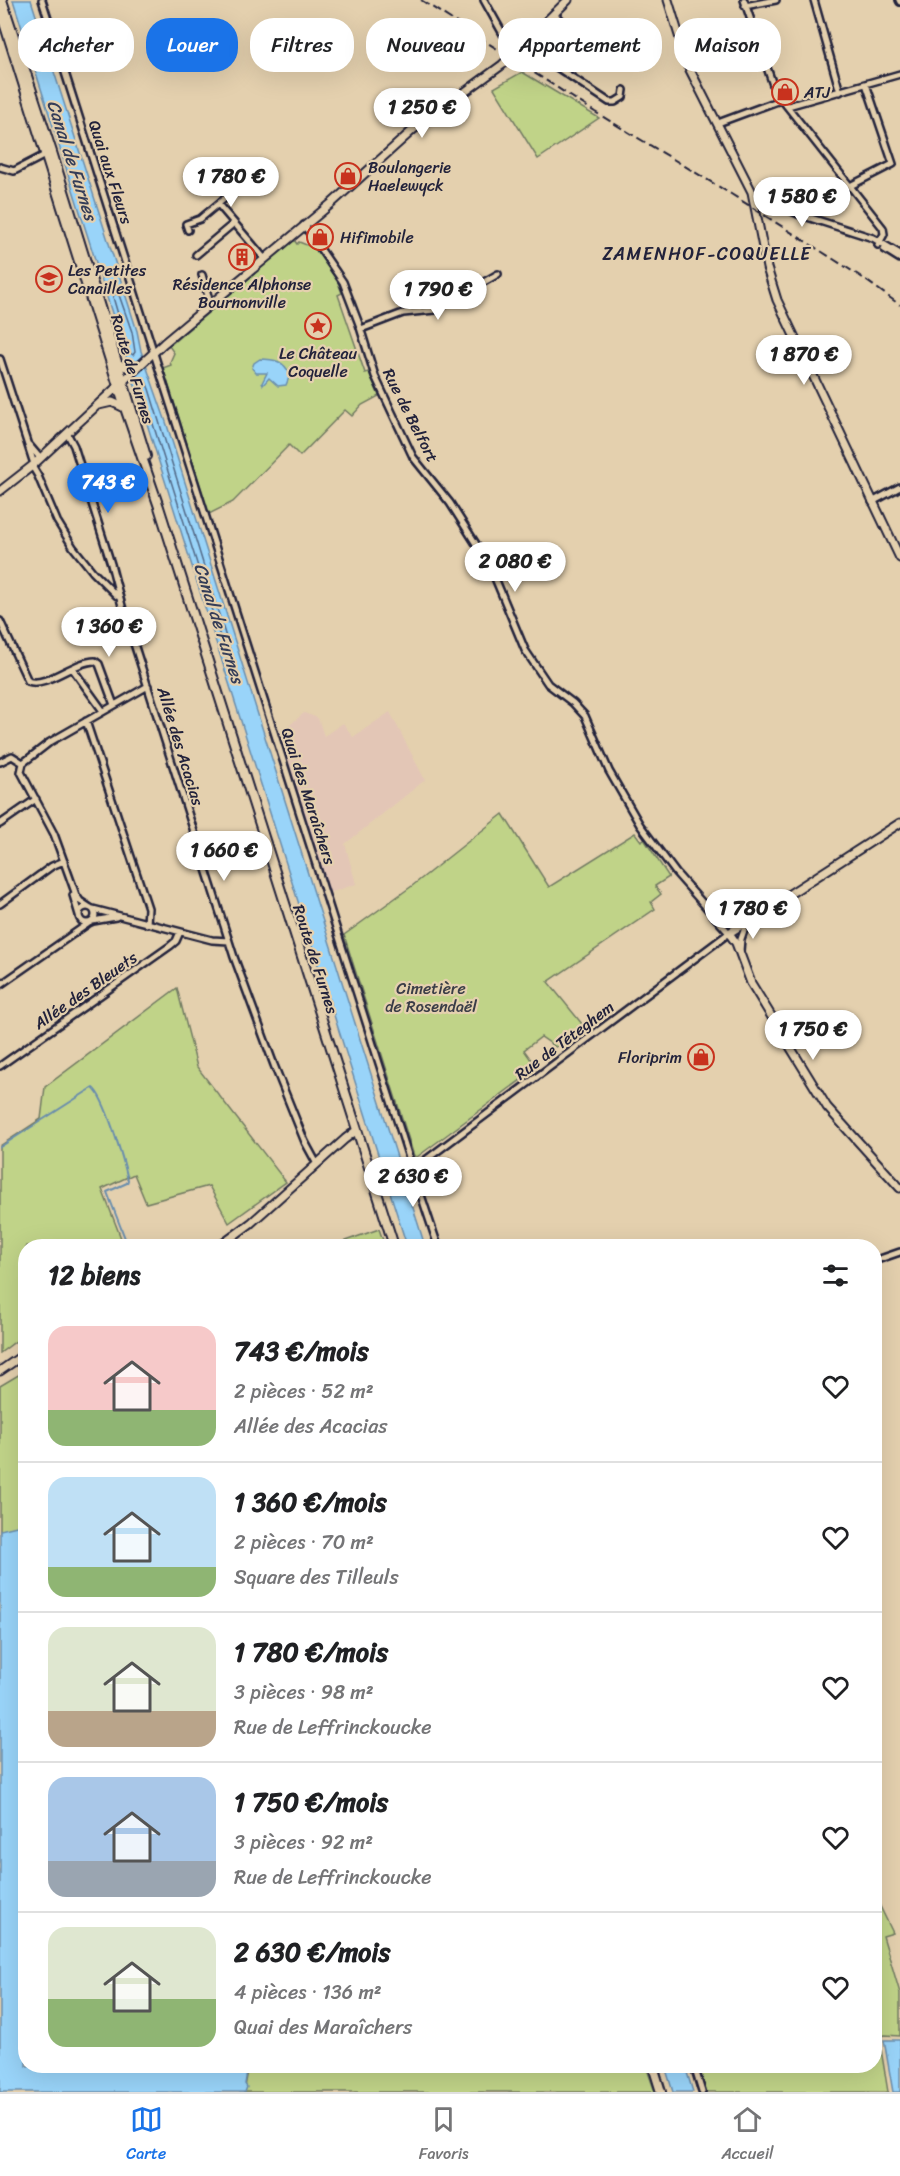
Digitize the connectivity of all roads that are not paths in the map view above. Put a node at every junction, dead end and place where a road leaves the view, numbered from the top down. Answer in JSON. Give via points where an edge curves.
{"nodes":[{"id":1,"x":2,"y":0,"type":"edge"},
{"id":2,"x":42,"y":0,"type":"edge"},
{"id":3,"x":484,"y":0,"type":"edge"},
{"id":4,"x":568,"y":0,"type":"edge"},
{"id":5,"x":668,"y":0,"type":"edge"},
{"id":6,"x":776,"y":0,"type":"edge"},
{"id":7,"x":814,"y":0,"type":"edge"},
{"id":8,"x":745,"y":3,"type":"edge"},
{"id":9,"x":554,"y":13,"type":"junction"},
{"id":10,"x":2,"y":14,"type":"edge"},
{"id":11,"x":549,"y":18,"type":"edge"},
{"id":12,"x":558,"y":18,"type":"edge"},
{"id":13,"x":498,"y":25,"type":"edge"},
{"id":14,"x":498,"y":67,"type":"edge"},
{"id":15,"x":564,"y":72,"type":"edge"},
{"id":16,"x":900,"y":74,"type":"edge"},
{"id":17,"x":866,"y":84,"type":"junction"},
{"id":18,"x":624,"y":90,"type":"dead end"},
{"id":19,"x":840,"y":92,"type":"junction"},
{"id":20,"x":783,"y":99,"type":"junction"},
{"id":21,"x":788,"y":106,"type":"junction"},
{"id":22,"x":718,"y":123,"type":"junction"},
{"id":23,"x":49,"y":153,"type":"junction"},
{"id":24,"x":0,"y":167,"type":"edge"},
{"id":25,"x":233,"y":170,"type":"dead end"},
{"id":26,"x":850,"y":186,"type":"junction"},
{"id":27,"x":754,"y":197,"type":"junction"},
{"id":28,"x":218,"y":204,"type":"junction"},
{"id":29,"x":234,"y":223,"type":"junction"},
{"id":30,"x":304,"y":225,"type":"junction"},
{"id":31,"x":187,"y":227,"type":"dead end"},
{"id":32,"x":879,"y":244,"type":"junction"},
{"id":33,"x":196,"y":255,"type":"dead end"},
{"id":34,"x":900,"y":257,"type":"edge"},
{"id":35,"x":264,"y":258,"type":"junction"},
{"id":36,"x":498,"y":274,"type":"dead end"},
{"id":37,"x":202,"y":275,"type":"dead end"},
{"id":38,"x":210,"y":303,"type":"junction"},
{"id":39,"x":361,"y":329,"type":"junction"},
{"id":40,"x":152,"y":354,"type":"junction"},
{"id":41,"x":0,"y":359,"type":"edge"},
{"id":42,"x":117,"y":363,"type":"junction"},
{"id":43,"x":140,"y":365,"type":"junction"},
{"id":44,"x":124,"y":382,"type":"junction"},
{"id":45,"x":96,"y":406,"type":"junction"},
{"id":46,"x":125,"y":408,"type":"junction"},
{"id":47,"x":67,"y":433,"type":"junction"},
{"id":48,"x":28,"y":444,"type":"junction"},
{"id":49,"x":40,"y":458,"type":"junction"},
{"id":50,"x":33,"y":465,"type":"junction"},
{"id":51,"x":900,"y":487,"type":"edge"},
{"id":52,"x":0,"y":491,"type":"edge"},
{"id":53,"x":872,"y":502,"type":"junction"},
{"id":54,"x":159,"y":507,"type":"junction"},
{"id":55,"x":900,"y":558,"type":"edge"},
{"id":56,"x":115,"y":579,"type":"junction"},
{"id":57,"x":103,"y":583,"type":"junction"},
{"id":58,"x":122,"y":606,"type":"junction"},
{"id":59,"x":0,"y":621,"type":"edge"},
{"id":60,"x":72,"y":668,"type":"junction"},
{"id":61,"x":148,"y":686,"type":"junction"},
{"id":62,"x":114,"y":705,"type":"junction"},
{"id":63,"x":103,"y":711,"type":"junction"},
{"id":64,"x":86,"y":721,"type":"junction"},
{"id":65,"x":1,"y":760,"type":"edge"},
{"id":66,"x":22,"y":763,"type":"junction"},
{"id":67,"x":36,"y":799,"type":"junction"},
{"id":68,"x":900,"y":823,"type":"edge"},
{"id":69,"x":0,"y":824,"type":"edge"},
{"id":70,"x":64,"y":861,"type":"junction"},
{"id":71,"x":71,"y":885,"type":"junction"},
{"id":72,"x":0,"y":904,"type":"edge"},
{"id":73,"x":91,"y":908,"type":"junction"},
{"id":74,"x":80,"y":918,"type":"junction"},
{"id":75,"x":126,"y":918,"type":"junction"},
{"id":76,"x":748,"y":920,"type":"junction"},
{"id":77,"x":91,"y":922,"type":"junction"},
{"id":78,"x":147,"y":924,"type":"junction"},
{"id":79,"x":74,"y":932,"type":"junction"},
{"id":80,"x":180,"y":932,"type":"junction"},
{"id":81,"x":729,"y":933,"type":"junction"},
{"id":82,"x":229,"y":941,"type":"junction"},
{"id":83,"x":740,"y":955,"type":"junction"},
{"id":84,"x":0,"y":985,"type":"edge"},
{"id":85,"x":0,"y":1066,"type":"edge"},
{"id":86,"x":357,"y":1130,"type":"junction"},
{"id":87,"x":316,"y":1164,"type":"junction"},
{"id":88,"x":414,"y":1166,"type":"junction"},
{"id":89,"x":900,"y":1188,"type":"edge"},
{"id":90,"x":230,"y":1239,"type":"edge"},
{"id":91,"x":392,"y":1239,"type":"edge"},
{"id":92,"x":436,"y":1239,"type":"edge"},
{"id":93,"x":900,"y":1252,"type":"edge"},
{"id":94,"x":882,"y":1258,"type":"edge"},
{"id":95,"x":18,"y":1359,"type":"edge"},
{"id":96,"x":0,"y":1371,"type":"edge"},
{"id":97,"x":655,"y":2073,"type":"edge"},
{"id":98,"x":696,"y":2073,"type":"edge"},
{"id":99,"x":662,"y":2092,"type":"edge"},
{"id":100,"x":702,"y":2092,"type":"edge"}],
"edges":[{"from":1,"to":10,"type":"main road","name":"Route de Furnes"},
{"from":2,"to":40,"type":"street","name":"Quai aux Fleurs"},
{"from":3,"to":13,"type":"street"},
{"from":4,"to":9,"type":"street"},
{"from":5,"to":22,"type":"street","via":[[687,65]]},
{"from":6,"to":8,"type":"street"},
{"from":7,"to":19,"type":"street"},
{"from":8,"to":20,"type":"street","via":[[771,84]]},
{"from":9,"to":11,"type":"street"},
{"from":9,"to":12,"type":"street"},
{"from":10,"to":23,"type":"main road","name":"Route de Furnes"},
{"from":14,"to":30,"type":"street","via":[[416,128]]},
{"from":15,"to":18,"type":"street","via":[[609,102],[623,97]]},
{"from":16,"to":17,"type":"street"},
{"from":17,"to":19,"type":"street"},
{"from":17,"to":26,"type":"street","via":[[893,164]]},
{"from":19,"to":21,"type":"street"},
{"from":20,"to":21,"type":"street"},
{"from":20,"to":22,"type":"street"},
{"from":21,"to":26,"type":"street"},
{"from":22,"to":27,"type":"street"},
{"from":23,"to":24,"type":"street","via":[[14,171]]},
{"from":23,"to":42,"type":"main road","name":"Route de Furnes"},
{"from":23,"to":44,"type":"main road","name":"Route de Furnes"},
{"from":25,"to":28,"type":"street","via":[[237,187]]},
{"from":26,"to":32,"type":"street","via":[[884,230]]},
{"from":27,"to":32,"type":"street"},
{"from":27,"to":53,"type":"street","via":[[776,296]]},
{"from":28,"to":29,"type":"street"},
{"from":28,"to":31,"type":"street"},
{"from":29,"to":33,"type":"street"},
{"from":29,"to":35,"type":"street"},
{"from":30,"to":35,"type":"street"},
{"from":30,"to":39,"type":"street","name":"Rue de Belfort","via":[[339,275]]},
{"from":32,"to":34,"type":"street"},
{"from":35,"to":38,"type":"street"},
{"from":36,"to":39,"type":"street","via":[[435,310],[403,313]]},
{"from":37,"to":38,"type":"street"},
{"from":38,"to":40,"type":"street"},
{"from":39,"to":81,"type":"street","name":"Rue de Belfort","via":[[377,380],[413,457],[450,503],[490,566],[525,650],[548,684],[585,716],[609,771],[640,825]]},
{"from":40,"to":43,"type":"street"},
{"from":40,"to":88,"type":"street","name":"Quai des Maraîchers"},
{"from":41,"to":48,"type":"street"},
{"from":42,"to":43,"type":"street","via":[[126,367]]},
{"from":42,"to":44,"type":"main road","name":"Route de Furnes"},
{"from":43,"to":44,"type":"street"},
{"from":44,"to":45,"type":"street"},
{"from":44,"to":46,"type":"main road","name":"Route de Furnes"},
{"from":44,"to":54,"type":"main road","name":"Route de Furnes"},
{"from":45,"to":46,"type":"street","via":[[112,402]]},
{"from":45,"to":47,"type":"street"},
{"from":46,"to":54,"type":"main road","name":"Route de Furnes"},
{"from":47,"to":49,"type":"street"},
{"from":47,"to":56,"type":"street","name":"Allée des Acacias"},
{"from":48,"to":49,"type":"street"},
{"from":48,"to":50,"type":"street"},
{"from":49,"to":50,"type":"street"},
{"from":50,"to":52,"type":"street"},
{"from":50,"to":57,"type":"street","via":[[64,533]]},
{"from":51,"to":53,"type":"street"},
{"from":53,"to":55,"type":"street"},
{"from":54,"to":86,"type":"main road","name":"Route de Furnes"},
{"from":56,"to":57,"type":"street"},
{"from":56,"to":58,"type":"street","name":"Allée des Acacias"},
{"from":57,"to":58,"type":"street","via":[[114,591]]},
{"from":58,"to":61,"type":"street","name":"Allée des Acacias"},
{"from":59,"to":60,"type":"street","via":[[28,681],[38,683]]},
{"from":60,"to":62,"type":"street","via":[[92,661],[98,663]]},
{"from":60,"to":63,"type":"street"},
{"from":61,"to":62,"type":"street"},
{"from":61,"to":82,"type":"street","name":"Allée des Acacias"},
{"from":62,"to":63,"type":"street"},
{"from":63,"to":64,"type":"street"},
{"from":64,"to":66,"type":"street"},
{"from":64,"to":78,"type":"street","via":[[148,908]]},
{"from":65,"to":66,"type":"street","via":[[12,756]]},
{"from":66,"to":67,"type":"street","via":[[21,772]]},
{"from":67,"to":69,"type":"street"},
{"from":67,"to":70,"type":"street"},
{"from":68,"to":76,"type":"street"},
{"from":70,"to":71,"type":"street"},
{"from":70,"to":72,"type":"street"},
{"from":71,"to":73,"type":"street","via":[[79,899]]},
{"from":71,"to":74,"type":"street"},
{"from":73,"to":74,"type":"street","via":[[82,909]]},
{"from":73,"to":75,"type":"street"},
{"from":73,"to":77,"type":"street","via":[[96,916]]},
{"from":74,"to":77,"type":"street"},
{"from":74,"to":79,"type":"street"},
{"from":75,"to":77,"type":"street"},
{"from":75,"to":78,"type":"street"},
{"from":76,"to":81,"type":"street"},
{"from":76,"to":83,"type":"street"},
{"from":77,"to":79,"type":"street"},
{"from":78,"to":80,"type":"street"},
{"from":79,"to":84,"type":"street"},
{"from":80,"to":82,"type":"street"},
{"from":80,"to":85,"type":"street","name":"Allée des Bleuets","via":[[170,946]]},
{"from":81,"to":83,"type":"street"},
{"from":81,"to":88,"type":"street","name":"Rue de Téteghem"},
{"from":82,"to":87,"type":"street","name":"Allée des Acacias","via":[[274,1065]]},
{"from":83,"to":89,"type":"street","via":[[754,987],[830,1111]]},
{"from":86,"to":87,"type":"street"},
{"from":86,"to":91,"type":"main road","name":"Route de Furnes"},
{"from":87,"to":90,"type":"street"},
{"from":88,"to":92,"type":"street","name":"Quai des Maraîchers"},
{"from":93,"to":94,"type":"street"},
{"from":95,"to":96,"type":"street"},
{"from":97,"to":99,"type":"main road"},
{"from":98,"to":100,"type":"street"}]}
